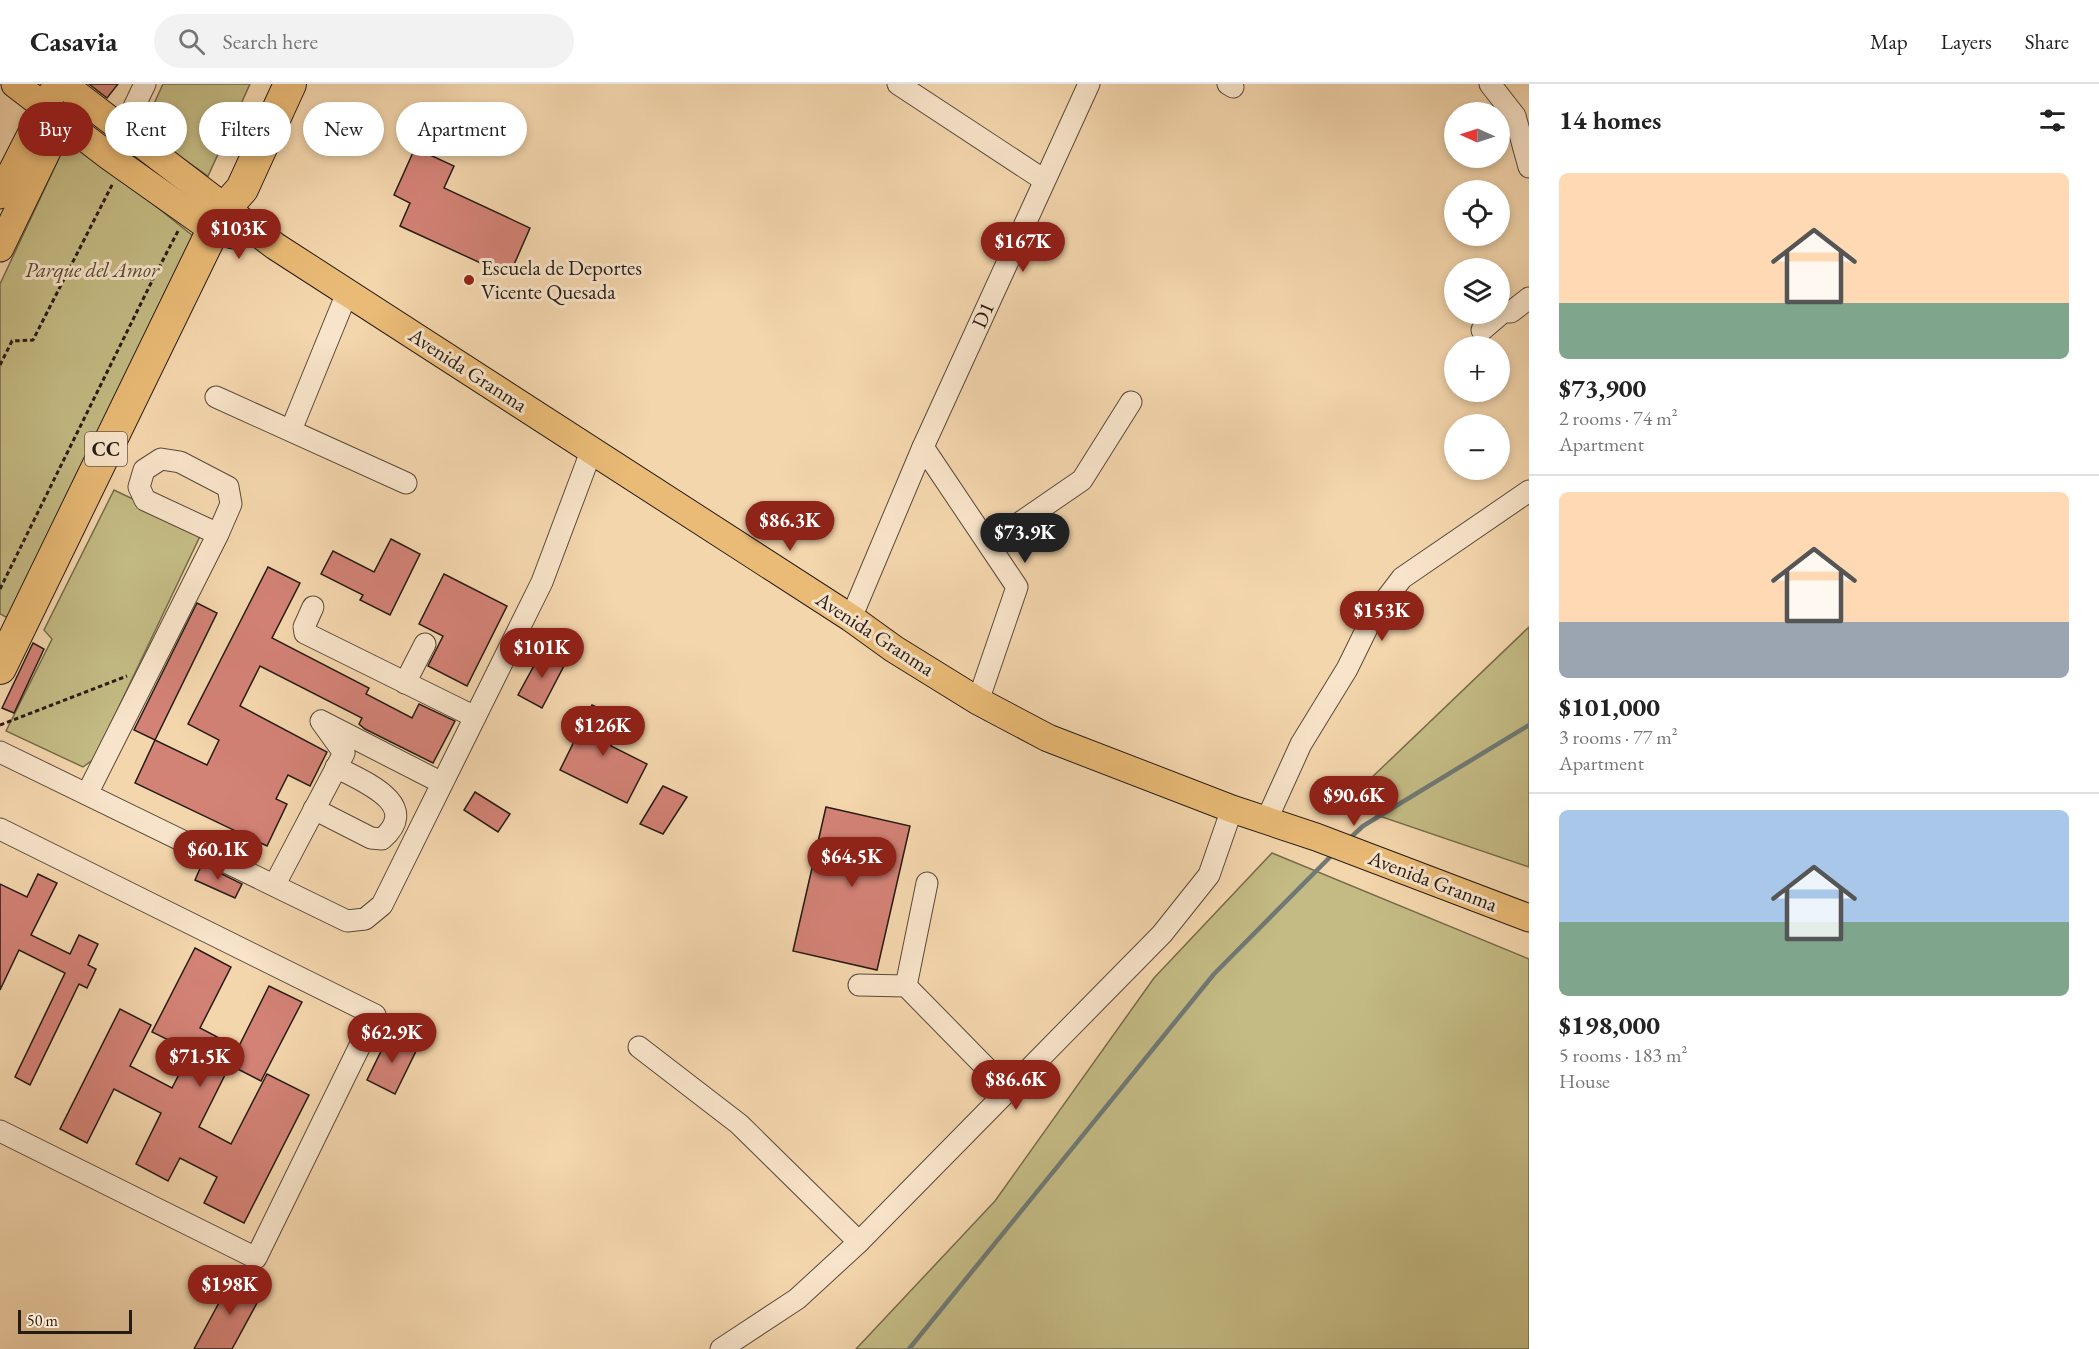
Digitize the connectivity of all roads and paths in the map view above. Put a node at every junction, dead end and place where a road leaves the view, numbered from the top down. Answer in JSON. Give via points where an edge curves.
{"nodes":[{"id":1,"x":15,"y":84,"type":"edge"},
{"id":2,"x":145,"y":84,"type":"edge"},
{"id":3,"x":270,"y":84,"type":"edge"},
{"id":4,"x":290,"y":84,"type":"edge"},
{"id":5,"x":898,"y":84,"type":"edge"},
{"id":6,"x":1089,"y":84,"type":"edge"},
{"id":7,"x":1490,"y":84,"type":"edge"},
{"id":8,"x":61,"y":98,"type":"edge"},
{"id":9,"x":136,"y":102,"type":"edge"},
{"id":10,"x":105,"y":121,"type":"edge"},
{"id":11,"x":117,"y":156,"type":"edge"},
{"id":12,"x":151,"y":156,"type":"edge"},
{"id":13,"x":116,"y":161,"type":"junction"},
{"id":14,"x":1529,"y":167,"type":"edge"},
{"id":15,"x":1044,"y":180,"type":"junction"},
{"id":16,"x":0,"y":195,"type":"edge"},
{"id":17,"x":188,"y":212,"type":"junction"},
{"id":18,"x":219,"y":219,"type":"junction"},
{"id":19,"x":0,"y":248,"type":"edge"},
{"id":20,"x":68,"y":270,"type":"junction"},
{"id":21,"x":153,"y":279,"type":"junction"},
{"id":22,"x":347,"y":292,"type":"junction"},
{"id":23,"x":1529,"y":298,"type":"edge"},
{"id":24,"x":1482,"y":330,"type":"dead end"},
{"id":25,"x":0,"y":365,"type":"edge"},
{"id":26,"x":216,"y":397,"type":"dead end"},
{"id":27,"x":1131,"y":402,"type":"dead end"},
{"id":28,"x":291,"y":430,"type":"junction"},
{"id":29,"x":923,"y":447,"type":"junction"},
{"id":30,"x":592,"y":449,"type":"junction"},
{"id":31,"x":406,"y":483,"type":"dead end"},
{"id":32,"x":1529,"y":491,"type":"edge"},
{"id":33,"x":219,"y":534,"type":"dead end"},
{"id":34,"x":989,"y":544,"type":"junction"},
{"id":35,"x":0,"y":589,"type":"edge"},
{"id":36,"x":314,"y":607,"type":"dead end"},
{"id":37,"x":851,"y":618,"type":"junction"},
{"id":38,"x":425,"y":644,"type":"dead end"},
{"id":39,"x":4,"y":648,"type":"edge"},
{"id":40,"x":151,"y":667,"type":"junction"},
{"id":41,"x":405,"y":683,"type":"junction"},
{"id":42,"x":978,"y":701,"type":"junction"},
{"id":43,"x":475,"y":717,"type":"junction"},
{"id":44,"x":0,"y":724,"type":"edge"},
{"id":45,"x":0,"y":752,"type":"edge"},
{"id":46,"x":340,"y":760,"type":"junction"},
{"id":47,"x":442,"y":783,"type":"junction"},
{"id":48,"x":87,"y":794,"type":"junction"},
{"id":49,"x":314,"y":809,"type":"junction"},
{"id":50,"x":1232,"y":809,"type":"junction"},
{"id":51,"x":1267,"y":819,"type":"junction"},
{"id":52,"x":0,"y":829,"type":"edge"},
{"id":53,"x":927,"y":883,"type":"dead end"},
{"id":54,"x":275,"y":885,"type":"junction"},
{"id":55,"x":1529,"y":918,"type":"edge"},
{"id":56,"x":859,"y":985,"type":"dead end"},
{"id":57,"x":906,"y":986,"type":"junction"},
{"id":58,"x":639,"y":1047,"type":"dead end"},
{"id":59,"x":1009,"y":1091,"type":"junction"},
{"id":60,"x":0,"y":1131,"type":"edge"},
{"id":61,"x":859,"y":1242,"type":"junction"},
{"id":62,"x":721,"y":1349,"type":"edge"}],
"edges":[{"from":1,"to":8,"type":"main road","name":"Avenida Granma"},
{"from":2,"to":9,"type":"street"},
{"from":3,"to":18,"type":"highway","number":"CC","via":[[228,177]]},
{"from":4,"to":18,"type":"highway","number":"CC","via":[[242,189]]},
{"from":5,"to":15,"type":"street"},
{"from":6,"to":15,"type":"street","name":"D1"},
{"from":7,"to":14,"type":"street","via":[[1515,116]]},
{"from":8,"to":10,"type":"main road","name":"Avenida Granma"},
{"from":8,"to":13,"type":"main road","name":"Avenida Granma"},
{"from":8,"to":16,"type":"main road"},
{"from":8,"to":19,"type":"main road"},
{"from":11,"to":13,"type":"street"},
{"from":12,"to":18,"type":"main road","name":"Avenida Granma"},
{"from":13,"to":17,"type":"main road","name":"Avenida Granma"},
{"from":13,"to":20,"type":"path"},
{"from":15,"to":29,"type":"street","name":"D1"},
{"from":17,"to":18,"type":"main road","name":"Avenida Granma"},
{"from":17,"to":21,"type":"path"},
{"from":18,"to":22,"type":"main road","name":"Avenida Granma","via":[[275,246]]},
{"from":18,"to":39,"type":"highway","number":"CC"},
{"from":20,"to":21,"type":"path"},
{"from":20,"to":25,"type":"path","via":[[33,340],[12,341]]},
{"from":21,"to":35,"type":"path"},
{"from":22,"to":28,"type":"street"},
{"from":22,"to":30,"type":"main road","name":"Avenida Granma"},
{"from":23,"to":24,"type":"street","via":[[1511,312],[1503,312]]},
{"from":26,"to":28,"type":"street"},
{"from":27,"to":34,"type":"street","via":[[1082,480]]},
{"from":28,"to":31,"type":"street"},
{"from":29,"to":34,"type":"street"},
{"from":29,"to":37,"type":"street","name":"D1"},
{"from":30,"to":37,"type":"main road","name":"Avenida Granma"},
{"from":30,"to":43,"type":"street","via":[[542,582]]},
{"from":32,"to":51,"type":"street","via":[[1402,578],[1373,616],[1347,669],[1301,744]]},
{"from":33,"to":40,"type":"street"},
{"from":34,"to":42,"type":"street","via":[[1017,587]]},
{"from":36,"to":41,"type":"street","via":[[304,633]]},
{"from":37,"to":42,"type":"main road","name":"Avenida Granma"},
{"from":38,"to":41,"type":"street"},
{"from":40,"to":44,"type":"path"},
{"from":40,"to":48,"type":"street"},
{"from":41,"to":43,"type":"street"},
{"from":42,"to":50,"type":"main road","name":"Avenida Granma","via":[[1048,738]]},
{"from":43,"to":47,"type":"street"},
{"from":45,"to":48,"type":"street"},
{"from":46,"to":47,"type":"street","via":[[321,722]]},
{"from":46,"to":49,"type":"street"},
{"from":46,"to":49,"type":"street","via":[[394,806],[396,821],[392,831],[382,839],[371,838]]},
{"from":47,"to":54,"type":"street","via":[[382,905],[365,919],[347,921]]},
{"from":48,"to":54,"type":"street"},
{"from":49,"to":54,"type":"street"},
{"from":50,"to":51,"type":"main road","name":"Avenida Granma"},
{"from":50,"to":59,"type":"street","via":[[1209,875],[1162,934]]},
{"from":51,"to":55,"type":"main road","name":"Avenida Granma"},
{"from":52,"to":60,"type":"street","via":[[375,1016],[256,1258]]},
{"from":53,"to":57,"type":"street"},
{"from":56,"to":57,"type":"street"},
{"from":57,"to":59,"type":"street"},
{"from":58,"to":61,"type":"street","via":[[739,1124]]},
{"from":59,"to":61,"type":"street"},
{"from":61,"to":62,"type":"street","via":[[797,1299]]}]}
